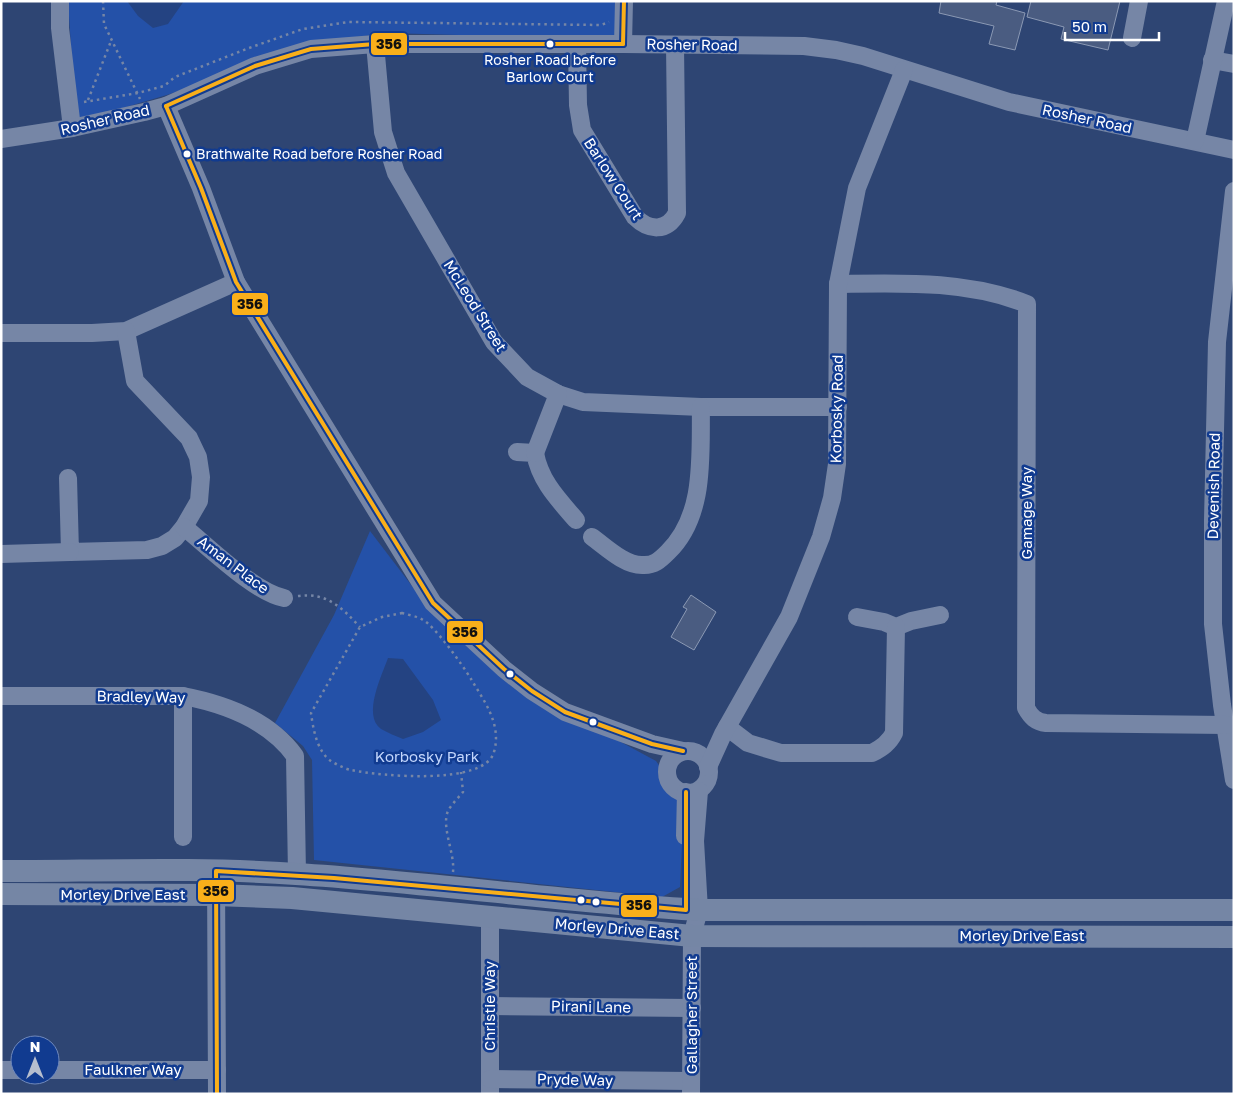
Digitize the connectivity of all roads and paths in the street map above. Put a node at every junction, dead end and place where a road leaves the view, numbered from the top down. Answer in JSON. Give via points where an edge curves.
{"nodes":[{"id":1,"x":60,"y":1,"type":"edge"},
{"id":2,"x":103,"y":1,"type":"edge"},
{"id":3,"x":624,"y":1,"type":"edge"},
{"id":4,"x":1139,"y":1,"type":"edge"},
{"id":5,"x":1226,"y":1,"type":"edge"},
{"id":6,"x":1132,"y":38,"type":"dead end"},
{"id":7,"x":111,"y":40,"type":"junction"},
{"id":8,"x":375,"y":44,"type":"junction"},
{"id":9,"x":577,"y":44,"type":"junction"},
{"id":10,"x":623,"y":44,"type":"junction"},
{"id":11,"x":675,"y":45,"type":"junction"},
{"id":12,"x":1212,"y":60,"type":"junction"},
{"id":13,"x":1234,"y":64,"type":"edge"},
{"id":14,"x":904,"y":70,"type":"junction"},
{"id":15,"x":88,"y":100,"type":"dead end"},
{"id":16,"x":166,"y":106,"type":"junction"},
{"id":17,"x":144,"y":112,"type":"junction"},
{"id":18,"x":72,"y":128,"type":"junction"},
{"id":19,"x":1,"y":138,"type":"edge"},
{"id":20,"x":1195,"y":141,"type":"junction"},
{"id":21,"x":1234,"y":150,"type":"edge"},
{"id":22,"x":1234,"y":191,"type":"edge"},
{"id":23,"x":236,"y":282,"type":"junction"},
{"id":24,"x":838,"y":284,"type":"junction"},
{"id":25,"x":126,"y":331,"type":"junction"},
{"id":26,"x":1,"y":333,"type":"edge"},
{"id":27,"x":558,"y":394,"type":"junction"},
{"id":28,"x":701,"y":407,"type":"junction"},
{"id":29,"x":838,"y":407,"type":"junction"},
{"id":30,"x":517,"y":452,"type":"dead end"},
{"id":31,"x":535,"y":453,"type":"junction"},
{"id":32,"x":68,"y":478,"type":"dead end"},
{"id":33,"x":576,"y":520,"type":"dead end"},
{"id":34,"x":184,"y":527,"type":"junction"},
{"id":35,"x":592,"y":537,"type":"dead end"},
{"id":36,"x":70,"y":552,"type":"junction"},
{"id":37,"x":9,"y":554,"type":"edge"},
{"id":38,"x":284,"y":598,"type":"joint"},
{"id":39,"x":940,"y":615,"type":"dead end"},
{"id":40,"x":857,"y":616,"type":"dead end"},
{"id":41,"x":360,"y":627,"type":"junction"},
{"id":42,"x":896,"y":627,"type":"junction"},
{"id":43,"x":1,"y":696,"type":"edge"},
{"id":44,"x":183,"y":696,"type":"junction"},
{"id":45,"x":1226,"y":725,"type":"junction"},
{"id":46,"x":725,"y":731,"type":"junction"},
{"id":47,"x":652,"y":744,"type":"junction"},
{"id":48,"x":687,"y":751,"type":"junction"},
{"id":49,"x":668,"y":763,"type":"junction"},
{"id":50,"x":708,"y":767,"type":"junction"},
{"id":51,"x":461,"y":772,"type":"junction"},
{"id":52,"x":1234,"y":780,"type":"edge"},
{"id":53,"x":692,"y":792,"type":"junction"},
{"id":54,"x":182,"y":837,"type":"dead end"},
{"id":55,"x":216,"y":870,"type":"junction"},
{"id":56,"x":1,"y":871,"type":"edge"},
{"id":57,"x":297,"y":874,"type":"junction"},
{"id":58,"x":451,"y":881,"type":"dead end"},
{"id":59,"x":1,"y":894,"type":"edge"},
{"id":60,"x":216,"y":894,"type":"junction"},
{"id":61,"x":692,"y":910,"type":"junction"},
{"id":62,"x":1234,"y":910,"type":"edge"},
{"id":63,"x":490,"y":918,"type":"junction"},
{"id":64,"x":692,"y":936,"type":"junction"},
{"id":65,"x":1234,"y":937,"type":"edge"},
{"id":66,"x":490,"y":1006,"type":"junction"},
{"id":67,"x":692,"y":1008,"type":"junction"},
{"id":68,"x":60,"y":1070,"type":"edge"},
{"id":69,"x":216,"y":1070,"type":"junction"},
{"id":70,"x":490,"y":1086,"type":"edge"},
{"id":71,"x":691,"y":1088,"type":"edge"},
{"id":72,"x":217,"y":1094,"type":"edge"}],
"edges":[{"from":1,"to":18,"type":"street","via":[[60,28]]},
{"from":2,"to":7,"type":"path","via":[[104,24]]},
{"from":3,"to":10,"type":"street"},
{"from":4,"to":6,"type":"street"},
{"from":5,"to":12,"type":"street"},
{"from":7,"to":15,"type":"path"},
{"from":7,"to":17,"type":"path"},
{"from":8,"to":9,"type":"street","name":"Rosher Road"},
{"from":8,"to":16,"type":"street","name":"Rosher Road","via":[[311,49],[255,66]]},
{"from":8,"to":27,"type":"street","name":"McLeod Street","via":[[382,132],[396,173],[494,342],[527,376]]},
{"from":9,"to":10,"type":"street","name":"Rosher Road"},
{"from":9,"to":11,"type":"street","name":"Barlow Court","via":[[578,105],[582,130],[635,218],[649,228],[666,226],[678,213]]},
{"from":10,"to":11,"type":"street","name":"Rosher Road"},
{"from":11,"to":14,"type":"street","name":"Rosher Road","via":[[804,46],[836,50]]},
{"from":12,"to":13,"type":"street"},
{"from":12,"to":20,"type":"street"},
{"from":14,"to":20,"type":"street","name":"Rosher Road","via":[[1008,102]]},
{"from":14,"to":24,"type":"street","name":"Korbosky Road","via":[[858,188]]},
{"from":16,"to":17,"type":"street","name":"Rosher Road"},
{"from":16,"to":23,"type":"street"},
{"from":17,"to":18,"type":"street","name":"Rosher Road"},
{"from":18,"to":19,"type":"street","name":"Rosher Road"},
{"from":20,"to":21,"type":"street","name":"Rosher Road"},
{"from":22,"to":45,"type":"street","name":"Devenish Road","via":[[1217,342],[1213,510],[1213,624]]},
{"from":23,"to":25,"type":"street"},
{"from":23,"to":47,"type":"street","via":[[433,603],[532,691],[565,712]]},
{"from":24,"to":29,"type":"street","name":"Korbosky Road"},
{"from":24,"to":45,"type":"street","name":"Gamage Way","via":[[938,284],[1027,304],[1026,708],[1031,716],[1046,723]]},
{"from":25,"to":26,"type":"street"},
{"from":25,"to":34,"type":"street","via":[[135,381],[189,438],[198,457],[201,477],[199,501]]},
{"from":27,"to":28,"type":"street","name":"McLeod Street","via":[[583,402]]},
{"from":27,"to":31,"type":"street"},
{"from":28,"to":29,"type":"street","name":"McLeod Street"},
{"from":28,"to":35,"type":"street","via":[[697,496],[677,543],[656,564],[641,566]]},
{"from":29,"to":46,"type":"street","name":"Korbosky Road","via":[[837,464],[821,537],[789,617]]},
{"from":30,"to":31,"type":"street"},
{"from":31,"to":33,"type":"street","via":[[538,470]]},
{"from":32,"to":36,"type":"street"},
{"from":34,"to":36,"type":"street","via":[[175,538],[147,550]]},
{"from":34,"to":38,"type":"street","name":"Aman Place","via":[[258,587]]},
{"from":36,"to":37,"type":"street"},
{"from":38,"to":41,"type":"path","via":[[308,594],[322,596],[340,606]]},
{"from":39,"to":42,"type":"street","via":[[911,620]]},
{"from":40,"to":42,"type":"street"},
{"from":41,"to":51,"type":"path","via":[[382,617],[402,613],[424,620],[464,666],[493,717],[496,738],[494,754],[479,769]]},
{"from":41,"to":51,"type":"path","via":[[311,713],[319,745],[329,760],[350,770],[432,777]]},
{"from":42,"to":46,"type":"street","via":[[894,733],[880,749],[872,753],[781,754]]},
{"from":43,"to":44,"type":"street","name":"Bradley Way"},
{"from":44,"to":54,"type":"street"},
{"from":44,"to":57,"type":"street","name":"Bradley Way","via":[[212,702],[265,726],[295,756]]},
{"from":45,"to":52,"type":"street","name":"Devenish Road"},
{"from":46,"to":48,"type":"street"},
{"from":46,"to":50,"type":"street","name":"Korbosky Road"},
{"from":47,"to":48,"type":"street"},
{"from":47,"to":49,"type":"street"},
{"from":48,"to":49,"type":"street","via":[[677,754]]},
{"from":48,"to":50,"type":"street","via":[[702,756]]},
{"from":49,"to":53,"type":"street","via":[[670,782],[680,791]]},
{"from":50,"to":53,"type":"street","via":[[707,780]]},
{"from":51,"to":58,"type":"path","via":[[463,792],[445,820],[454,862]]},
{"from":53,"to":61,"type":"street","via":[[684,825]]},
{"from":55,"to":56,"type":"main road","name":"Morley Drive East"},
{"from":55,"to":57,"type":"main road","name":"Morley Drive East"},
{"from":55,"to":60,"type":"street"},
{"from":57,"to":61,"type":"main road","name":"Morley Drive East"},
{"from":59,"to":60,"type":"main road","name":"Morley Drive East"},
{"from":60,"to":63,"type":"main road","name":"Morley Drive East","via":[[292,898]]},
{"from":60,"to":69,"type":"street"},
{"from":61,"to":62,"type":"main road","name":"Morley Drive East"},
{"from":61,"to":64,"type":"street"},
{"from":63,"to":64,"type":"main road","name":"Morley Drive East"},
{"from":63,"to":66,"type":"street","name":"Christie Way"},
{"from":64,"to":65,"type":"main road","name":"Morley Drive East"},
{"from":64,"to":67,"type":"street","name":"Gallagher Street"},
{"from":66,"to":67,"type":"street","name":"Pirani Lane"},
{"from":66,"to":70,"type":"street","name":"Christie Way"},
{"from":67,"to":71,"type":"street","name":"Gallagher Street"},
{"from":68,"to":69,"type":"street","name":"Faulkner Way"},
{"from":69,"to":72,"type":"street"},
{"from":70,"to":71,"type":"street","name":"Pryde Way"}]}
